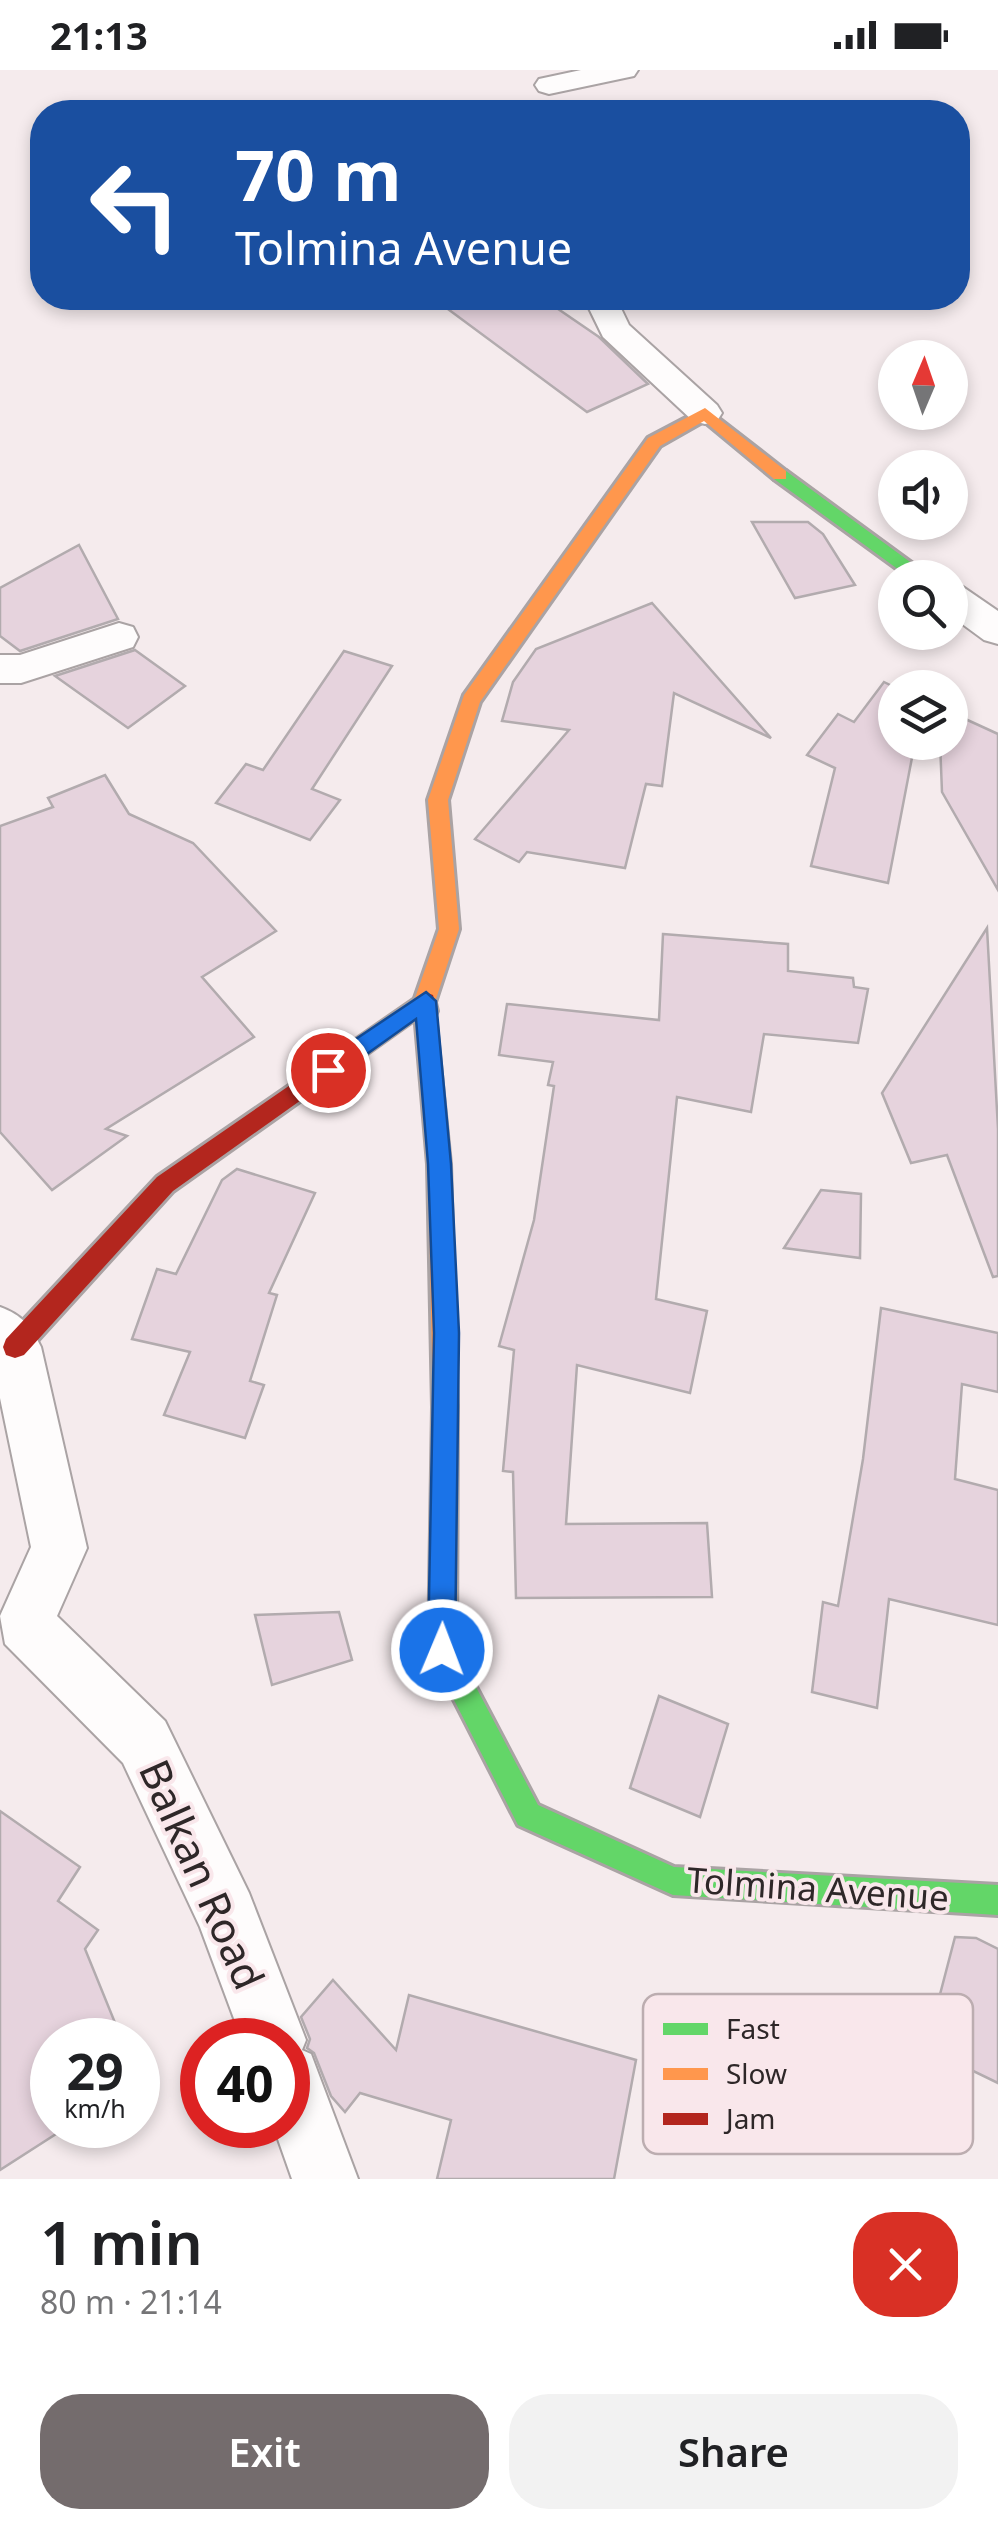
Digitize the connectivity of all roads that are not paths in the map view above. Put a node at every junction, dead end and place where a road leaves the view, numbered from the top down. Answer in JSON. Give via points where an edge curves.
{"nodes":[{"id":1,"x":624,"y":70,"type":"edge"},
{"id":2,"x":547,"y":78,"type":"edge"},
{"id":3,"x":606,"y":310,"type":"edge"},
{"id":4,"x":705,"y":413,"type":"junction"},
{"id":5,"x":897,"y":560,"type":"edge"},
{"id":6,"x":968,"y":609,"type":"edge"},
{"id":7,"x":998,"y":630,"type":"edge"},
{"id":8,"x":119,"y":637,"type":"dead end"},
{"id":9,"x":0,"y":669,"type":"edge"},
{"id":10,"x":426,"y":1001,"type":"junction"},
{"id":11,"x":7,"y":1339,"type":"edge"},
{"id":12,"x":12,"y":1632,"type":"edge"},
{"id":13,"x":998,"y":1900,"type":"edge"},
{"id":14,"x":266,"y":2018,"type":"edge"},
{"id":15,"x":310,"y":2136,"type":"edge"},
{"id":16,"x":326,"y":2179,"type":"edge"}],
"edges":[{"from":1,"to":2,"type":"street"},
{"from":3,"to":4,"type":"street","via":[[615,330]]},
{"from":4,"to":5,"type":"street","via":[[796,489]]},
{"from":4,"to":10,"type":"street","via":[[654,442],[470,700],[438,800],[449,929]]},
{"from":6,"to":7,"type":"street"},
{"from":8,"to":9,"type":"street","via":[[20,669]]},
{"from":10,"to":11,"type":"street","via":[[164,1184]]},
{"from":10,"to":13,"type":"street","name":"Tolmina Avenue","via":[[446,1333],[442,1650],[528,1815],[673,1881]]},
{"from":11,"to":12,"type":"street","name":"Balkan Road","via":[[58,1548]]},
{"from":12,"to":14,"type":"street","name":"Balkan Road","via":[[144,1742],[227,1915]]},
{"from":15,"to":16,"type":"street"}]}
